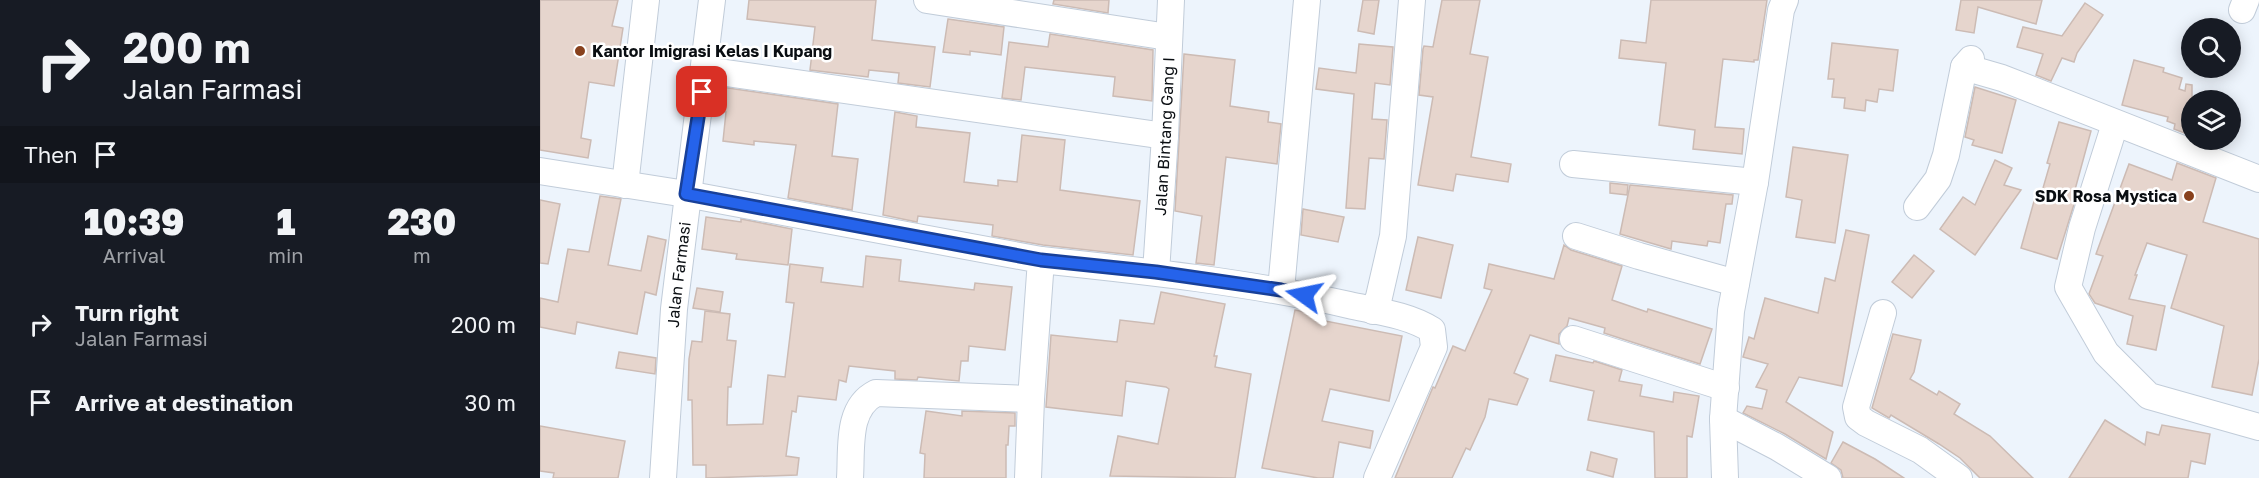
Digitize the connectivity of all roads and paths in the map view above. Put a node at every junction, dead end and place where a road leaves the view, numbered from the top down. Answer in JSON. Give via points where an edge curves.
{"nodes":[{"id":1,"x":646,"y":0,"type":"edge"},
{"id":2,"x":712,"y":0,"type":"edge"},
{"id":3,"x":927,"y":0,"type":"edge"},
{"id":4,"x":1171,"y":0,"type":"edge"},
{"id":5,"x":1307,"y":0,"type":"edge"},
{"id":6,"x":1412,"y":0,"type":"edge"},
{"id":7,"x":1785,"y":0,"type":"edge"},
{"id":8,"x":1168,"y":37,"type":"junction"},
{"id":9,"x":705,"y":70,"type":"junction"},
{"id":10,"x":2115,"y":124,"type":"junction"},
{"id":11,"x":1165,"y":136,"type":"junction"},
{"id":12,"x":1573,"y":164,"type":"dead end"},
{"id":13,"x":540,"y":171,"type":"edge"},
{"id":14,"x":2259,"y":178,"type":"edge"},
{"id":15,"x":1755,"y":182,"type":"junction"},
{"id":16,"x":625,"y":185,"type":"junction"},
{"id":17,"x":686,"y":194,"type":"junction"},
{"id":18,"x":1917,"y":207,"type":"dead end"},
{"id":19,"x":1576,"y":236,"type":"dead end"},
{"id":20,"x":1041,"y":260,"type":"junction"},
{"id":21,"x":1156,"y":272,"type":"junction"},
{"id":22,"x":1736,"y":282,"type":"junction"},
{"id":23,"x":1281,"y":290,"type":"junction"},
{"id":24,"x":1373,"y":311,"type":"junction"},
{"id":25,"x":1882,"y":313,"type":"dead end"},
{"id":26,"x":1574,"y":339,"type":"dead end"},
{"id":27,"x":1726,"y":388,"type":"junction"},
{"id":28,"x":1031,"y":399,"type":"junction"},
{"id":29,"x":1723,"y":419,"type":"junction"},
{"id":30,"x":2259,"y":427,"type":"edge"},
{"id":31,"x":663,"y":478,"type":"edge"},
{"id":32,"x":850,"y":478,"type":"edge"},
{"id":33,"x":1028,"y":478,"type":"edge"},
{"id":34,"x":1377,"y":478,"type":"edge"},
{"id":35,"x":1725,"y":478,"type":"edge"},
{"id":36,"x":1828,"y":478,"type":"edge"},
{"id":37,"x":1959,"y":478,"type":"edge"}],
"edges":[{"from":1,"to":16,"type":"street"},
{"from":2,"to":9,"type":"street","name":"Jalan Farmasi"},
{"from":3,"to":8,"type":"street"},
{"from":4,"to":8,"type":"street","name":"Jalan Bintang Gang I"},
{"from":5,"to":23,"type":"street"},
{"from":6,"to":24,"type":"street","via":[[1393,236]]},
{"from":7,"to":15,"type":"street"},
{"from":8,"to":11,"type":"street","name":"Jalan Bintang Gang I"},
{"from":9,"to":11,"type":"street"},
{"from":9,"to":17,"type":"street","name":"Jalan Farmasi"},
{"from":10,"to":14,"type":"street"},
{"from":10,"to":18,"type":"street","via":[[1968,63],[1938,179]]},
{"from":10,"to":30,"type":"street","via":[[2068,287],[2106,353],[2149,396]]},
{"from":11,"to":21,"type":"street","name":"Jalan Bintang Gang I"},
{"from":12,"to":15,"type":"street"},
{"from":13,"to":16,"type":"street"},
{"from":15,"to":22,"type":"street"},
{"from":16,"to":17,"type":"street"},
{"from":17,"to":20,"type":"street"},
{"from":17,"to":31,"type":"street","name":"Jalan Farmasi"},
{"from":19,"to":22,"type":"street"},
{"from":20,"to":21,"type":"street"},
{"from":20,"to":28,"type":"street"},
{"from":21,"to":23,"type":"street"},
{"from":22,"to":27,"type":"street"},
{"from":23,"to":24,"type":"street"},
{"from":24,"to":34,"type":"street","via":[[1424,324],[1435,338]]},
{"from":25,"to":37,"type":"street","via":[[1857,407],[1858,417],[1920,450]]},
{"from":26,"to":27,"type":"street"},
{"from":27,"to":29,"type":"street"},
{"from":28,"to":32,"type":"street","via":[[876,393],[856,412]]},
{"from":28,"to":33,"type":"street"},
{"from":29,"to":35,"type":"street"},
{"from":29,"to":36,"type":"street"}]}
